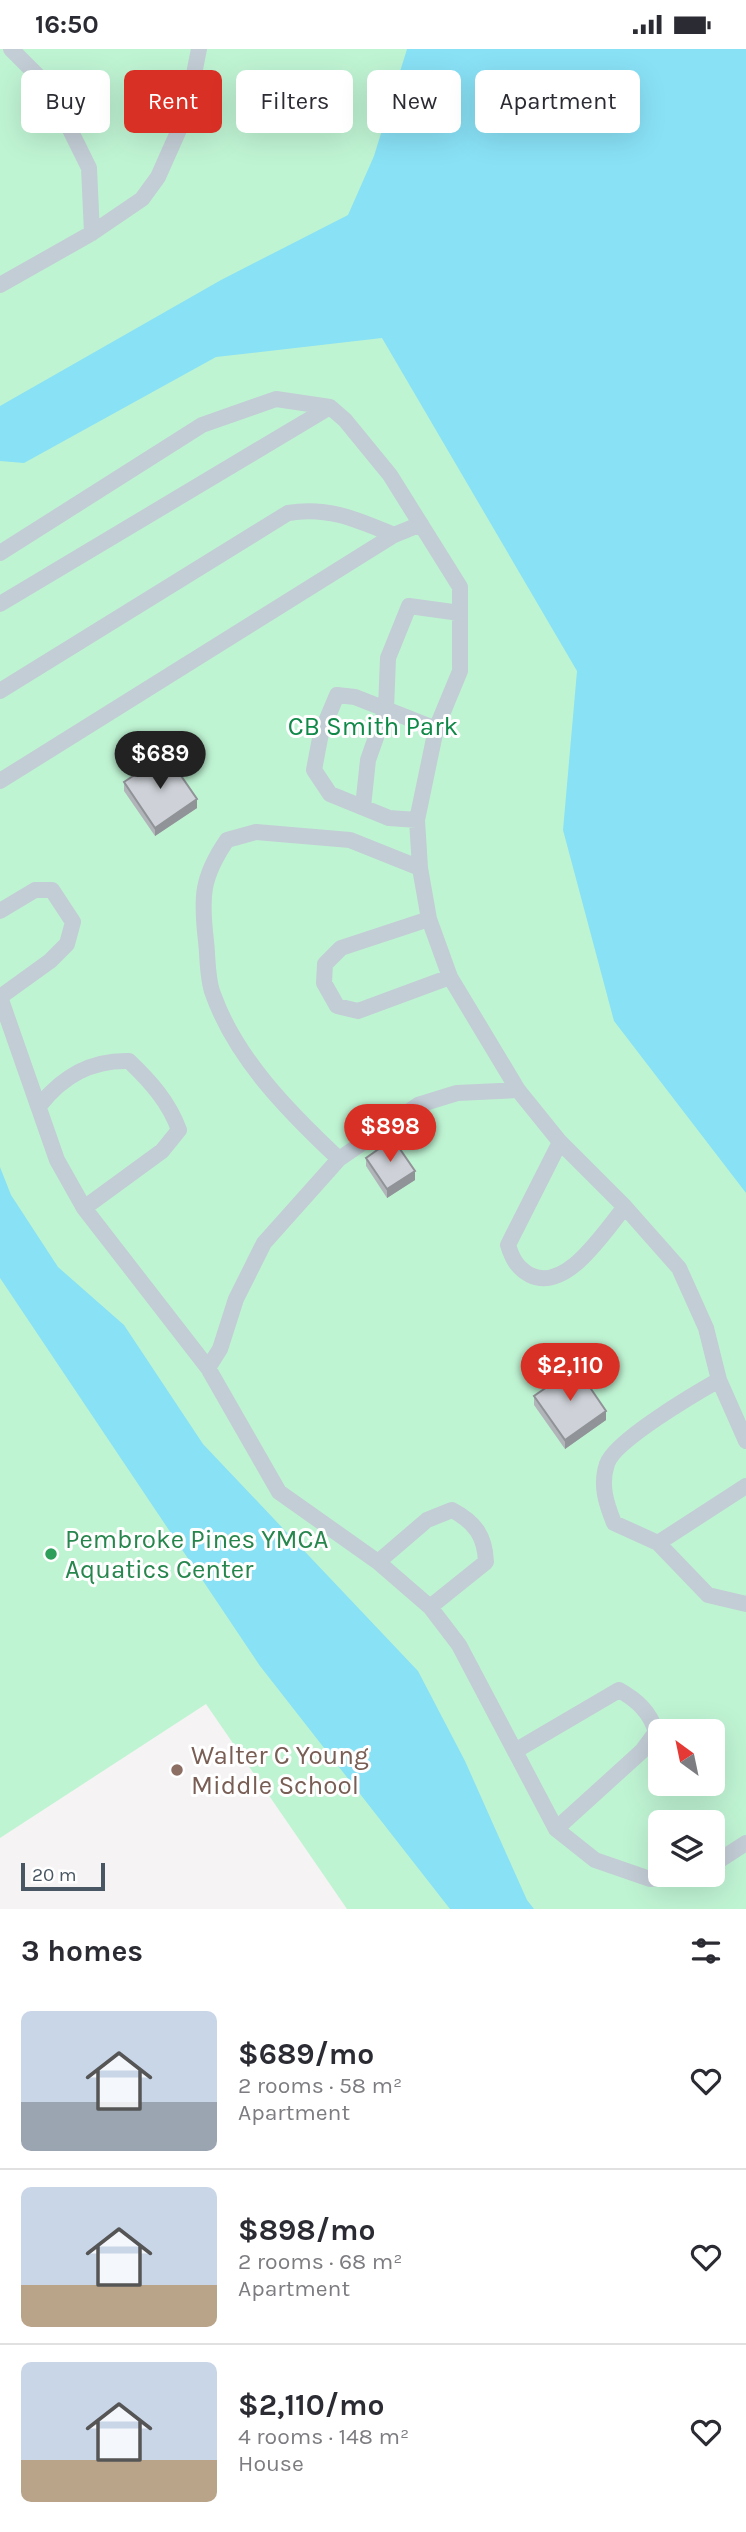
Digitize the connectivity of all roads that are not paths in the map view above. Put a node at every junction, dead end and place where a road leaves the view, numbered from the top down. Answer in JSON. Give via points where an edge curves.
{"nodes":[{"id":1,"x":11,"y":49,"type":"edge"},
{"id":2,"x":199,"y":49,"type":"edge"},
{"id":3,"x":92,"y":233,"type":"junction"},
{"id":4,"x":0,"y":285,"type":"edge"},
{"id":5,"x":330,"y":407,"type":"junction"},
{"id":6,"x":421,"y":524,"type":"junction"},
{"id":7,"x":394,"y":535,"type":"junction"},
{"id":8,"x":0,"y":553,"type":"edge"},
{"id":9,"x":0,"y":604,"type":"edge"},
{"id":10,"x":460,"y":613,"type":"junction"},
{"id":11,"x":0,"y":691,"type":"edge"},
{"id":12,"x":386,"y":709,"type":"junction"},
{"id":13,"x":436,"y":729,"type":"junction"},
{"id":14,"x":0,"y":781,"type":"edge"},
{"id":15,"x":363,"y":807,"type":"junction"},
{"id":16,"x":416,"y":820,"type":"junction"},
{"id":17,"x":420,"y":868,"type":"junction"},
{"id":18,"x":0,"y":911,"type":"edge"},
{"id":19,"x":429,"y":919,"type":"junction"},
{"id":20,"x":450,"y":977,"type":"junction"},
{"id":21,"x":0,"y":997,"type":"edge"},
{"id":22,"x":518,"y":1090,"type":"junction"},
{"id":23,"x":40,"y":1105,"type":"junction"},
{"id":24,"x":560,"y":1142,"type":"junction"},
{"id":25,"x":339,"y":1159,"type":"junction"},
{"id":26,"x":625,"y":1207,"type":"junction"},
{"id":27,"x":84,"y":1208,"type":"junction"},
{"id":28,"x":208,"y":1368,"type":"junction"},
{"id":29,"x":719,"y":1380,"type":"junction"},
{"id":30,"x":746,"y":1441,"type":"edge"},
{"id":31,"x":746,"y":1486,"type":"edge"},
{"id":32,"x":658,"y":1543,"type":"junction"},
{"id":33,"x":378,"y":1562,"type":"junction"},
{"id":34,"x":746,"y":1604,"type":"edge"},
{"id":35,"x":430,"y":1607,"type":"junction"},
{"id":36,"x":515,"y":1751,"type":"junction"},
{"id":37,"x":556,"y":1829,"type":"junction"},
{"id":38,"x":746,"y":1843,"type":"edge"},
{"id":39,"x":725,"y":1857,"type":"edge"},
{"id":40,"x":648,"y":1878,"type":"edge"}],
"edges":[{"from":1,"to":3,"type":"lane","via":[[49,87],[89,168]]},
{"from":2,"to":3,"type":"lane","via":[[186,114],[158,177],[142,199]]},
{"from":3,"to":4,"type":"lane"},
{"from":5,"to":6,"type":"lane","via":[[390,475]]},
{"from":5,"to":8,"type":"lane","via":[[276,399],[202,425]]},
{"from":5,"to":9,"type":"lane"},
{"from":6,"to":7,"type":"lane"},
{"from":6,"to":10,"type":"lane","via":[[460,587]]},
{"from":7,"to":11,"type":"lane","via":[[328,511],[288,513]]},
{"from":7,"to":14,"type":"lane"},
{"from":10,"to":12,"type":"lane","via":[[409,606],[388,658]]},
{"from":10,"to":13,"type":"lane","via":[[460,671]]},
{"from":12,"to":13,"type":"lane"},
{"from":12,"to":15,"type":"lane","via":[[368,760]]},
{"from":12,"to":15,"type":"lane","via":[[337,695],[321,733],[314,770],[330,794]]},
{"from":13,"to":16,"type":"lane"},
{"from":15,"to":16,"type":"lane","via":[[389,818]]},
{"from":16,"to":17,"type":"lane"},
{"from":17,"to":19,"type":"lane"},
{"from":17,"to":25,"type":"lane","via":[[350,840],[256,832],[227,840],[209,869],[201,896],[212,993],[237,1044],[296,1119]]},
{"from":18,"to":21,"type":"lane","via":[[35,890],[52,890],[73,922],[66,944],[50,961]]},
{"from":19,"to":20,"type":"lane"},
{"from":19,"to":20,"type":"lane","via":[[341,948],[325,964],[324,983],[337,1006],[358,1011]]},
{"from":20,"to":22,"type":"lane"},
{"from":21,"to":23,"type":"lane"},
{"from":22,"to":24,"type":"lane"},
{"from":22,"to":25,"type":"lane","via":[[457,1093],[418,1105]]},
{"from":23,"to":27,"type":"lane","via":[[57,1160]]},
{"from":23,"to":27,"type":"lane","via":[[54,1088],[89,1067],[106,1060],[129,1061],[149,1079],[173,1113],[179,1130],[162,1151]]},
{"from":24,"to":26,"type":"lane"},
{"from":24,"to":26,"type":"lane","via":[[508,1245],[513,1261],[542,1280],[554,1279],[571,1269]]},
{"from":25,"to":28,"type":"lane","via":[[264,1243]]},
{"from":26,"to":29,"type":"lane","via":[[679,1268],[706,1328]]},
{"from":27,"to":28,"type":"lane"},
{"from":28,"to":33,"type":"lane","via":[[279,1492]]},
{"from":29,"to":30,"type":"lane"},
{"from":29,"to":32,"type":"lane","via":[[636,1434],[607,1462],[603,1494],[614,1523]]},
{"from":31,"to":32,"type":"lane"},
{"from":32,"to":34,"type":"lane","via":[[708,1595]]},
{"from":33,"to":35,"type":"lane"},
{"from":33,"to":35,"type":"lane","via":[[427,1520],[452,1510],[469,1519],[486,1543],[486,1562]]},
{"from":35,"to":36,"type":"lane","via":[[459,1645]]},
{"from":36,"to":37,"type":"lane"},
{"from":36,"to":37,"type":"lane","via":[[619,1690],[634,1698],[652,1718],[656,1732],[642,1751]]},
{"from":37,"to":40,"type":"lane","via":[[596,1860]]},
{"from":38,"to":39,"type":"lane"}]}
